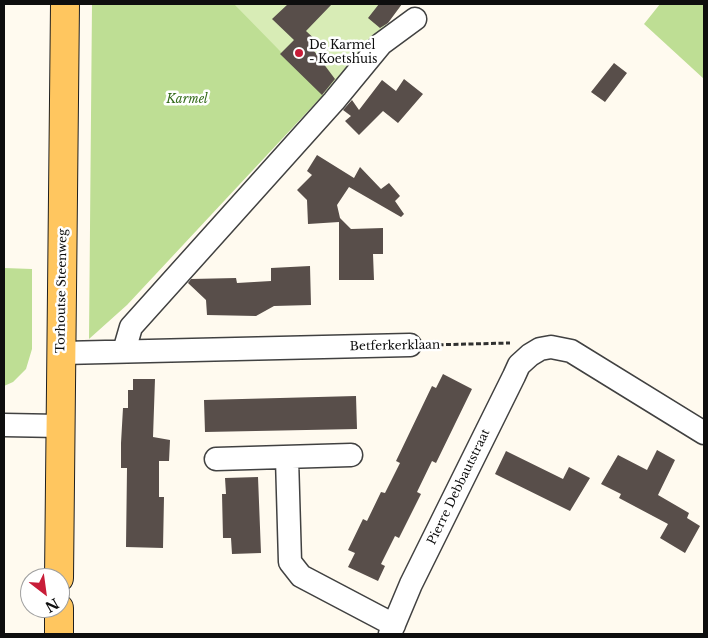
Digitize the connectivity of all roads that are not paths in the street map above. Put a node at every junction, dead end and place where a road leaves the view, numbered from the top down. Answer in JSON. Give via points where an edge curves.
{"nodes":[{"id":1,"x":65,"y":4,"type":"edge"},
{"id":2,"x":415,"y":18,"type":"dead end"},
{"id":3,"x":410,"y":345,"type":"road end"},
{"id":4,"x":124,"y":351,"type":"junction"},
{"id":5,"x":62,"y":354,"type":"junction"},
{"id":6,"x":4,"y":425,"type":"edge"},
{"id":7,"x":60,"y":426,"type":"junction"},
{"id":8,"x":704,"y":433,"type":"edge"},
{"id":9,"x":351,"y":455,"type":"dead end"},
{"id":10,"x":287,"y":458,"type":"junction"},
{"id":11,"x":216,"y":459,"type":"dead end"},
{"id":12,"x":59,"y":568,"type":"edge"},
{"id":13,"x":59,"y":618,"type":"edge"},
{"id":14,"x":392,"y":630,"type":"edge"},
{"id":15,"x":59,"y":634,"type":"edge"}],
"edges":[{"from":1,"to":5,"type":"main road","name":"Torhoutse Steenweg"},
{"from":2,"to":4,"type":"street","via":[[381,44],[334,101],[131,327]]},
{"from":3,"to":4,"type":"street","name":"Betferkerklaan"},
{"from":4,"to":5,"type":"street","name":"Betferkerklaan"},
{"from":5,"to":7,"type":"main road","name":"Torhoutse Steenweg"},
{"from":6,"to":7,"type":"street"},
{"from":7,"to":12,"type":"main road","name":"Torhoutse Steenweg"},
{"from":8,"to":14,"type":"street","name":"Pierre Debbautstraat","via":[[571,351],[540,349],[519,365],[411,584]]},
{"from":9,"to":10,"type":"street"},
{"from":10,"to":11,"type":"street"},
{"from":10,"to":14,"type":"street","via":[[290,562],[301,576]]},
{"from":13,"to":15,"type":"main road"}]}
